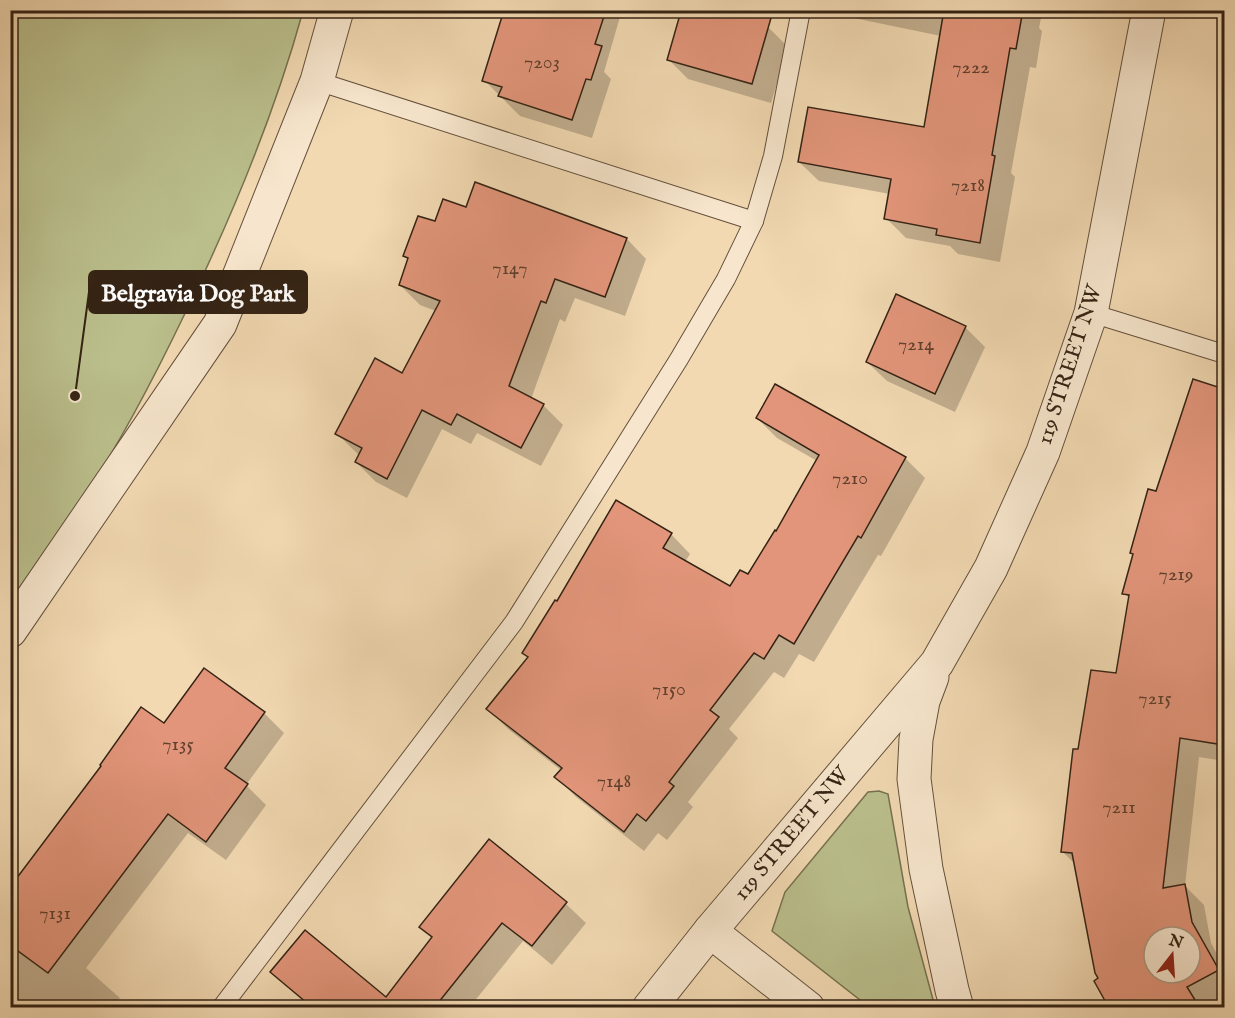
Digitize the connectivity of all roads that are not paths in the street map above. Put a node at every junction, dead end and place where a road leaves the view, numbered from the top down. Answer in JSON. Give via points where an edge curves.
{"nodes":[{"id":1,"x":338,"y":10,"type":"edge"},
{"id":2,"x":801,"y":10,"type":"edge"},
{"id":3,"x":1149,"y":10,"type":"edge"},
{"id":4,"x":317,"y":81,"type":"junction"},
{"id":5,"x":754,"y":221,"type":"junction"},
{"id":6,"x":1091,"y":314,"type":"junction"},
{"id":7,"x":1224,"y":354,"type":"edge"},
{"id":8,"x":10,"y":631,"type":"edge"},
{"id":9,"x":937,"y":663,"type":"junction"},
{"id":10,"x":710,"y":931,"type":"junction"},
{"id":11,"x":225,"y":1006,"type":"edge"},
{"id":12,"x":649,"y":1008,"type":"edge"},
{"id":13,"x":808,"y":1008,"type":"edge"},
{"id":14,"x":957,"y":1008,"type":"edge"}],
"edges":[{"from":1,"to":4,"type":"street"},
{"from":2,"to":5,"type":"lane","via":[[773,156]]},
{"from":3,"to":6,"type":"street","name":"119 STREET NW"},
{"from":4,"to":5,"type":"lane"},
{"from":4,"to":8,"type":"street","via":[[220,324]]},
{"from":5,"to":11,"type":"lane","via":[[726,279],[679,359],[514,622]]},
{"from":6,"to":7,"type":"lane"},
{"from":6,"to":9,"type":"street","name":"119 STREET NW","via":[[1043,452],[991,568]]},
{"from":9,"to":10,"type":"street","name":"119 STREET NW"},
{"from":9,"to":14,"type":"street","name":"119 STREET NW","via":[[923,700],[914,779],[926,869]]},
{"from":10,"to":12,"type":"street","name":"119 STREET NW"},
{"from":10,"to":13,"type":"street"}]}
